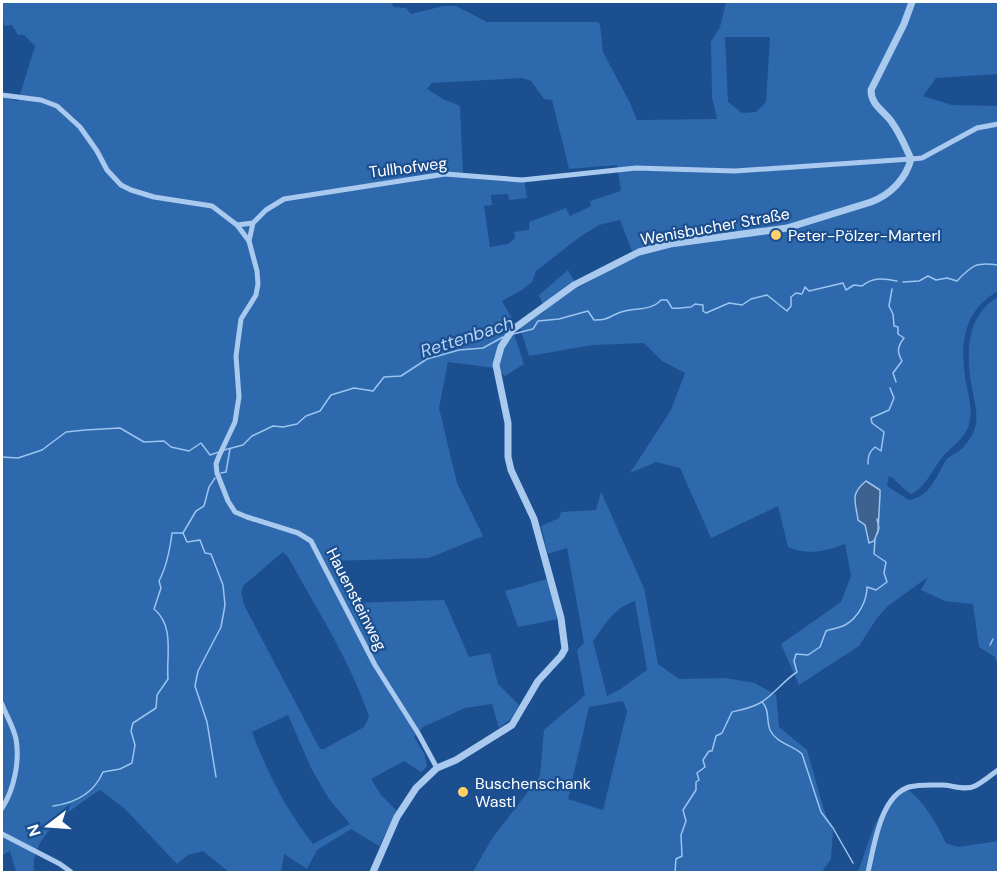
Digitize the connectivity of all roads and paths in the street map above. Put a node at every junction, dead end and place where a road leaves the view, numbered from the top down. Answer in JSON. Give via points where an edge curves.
{"nodes":[{"id":1,"x":912,"y":2,"type":"edge"},
{"id":2,"x":2,"y":95,"type":"edge"},
{"id":3,"x":999,"y":124,"type":"edge"},
{"id":4,"x":911,"y":159,"type":"junction"},
{"id":5,"x":254,"y":223,"type":"junction"},
{"id":6,"x":237,"y":225,"type":"junction"},
{"id":7,"x":249,"y":241,"type":"junction"},
{"id":8,"x":2,"y":704,"type":"edge"},
{"id":9,"x":438,"y":768,"type":"junction"},
{"id":10,"x":999,"y":770,"type":"edge"},
{"id":11,"x":2,"y":808,"type":"edge"},
{"id":12,"x":2,"y":834,"type":"edge"},
{"id":13,"x":71,"y":873,"type":"edge"},
{"id":14,"x":374,"y":873,"type":"edge"},
{"id":15,"x":868,"y":873,"type":"edge"}],
"edges":[{"from":1,"to":4,"type":"street","via":[[871,90],[871,98],[890,120]]},
{"from":2,"to":6,"type":"street","via":[[41,99],[57,106],[87,135],[114,179],[131,190],[212,206]]},
{"from":3,"to":4,"type":"street","name":"Tullhofweg","via":[[977,128],[922,158]]},
{"from":4,"to":5,"type":"street","name":"Tullhofweg","via":[[735,171],[625,168],[522,180],[445,174],[284,199]]},
{"from":4,"to":9,"type":"street","name":"Wenisbucher Straße","via":[[904,176],[880,199],[787,228],[639,252],[574,285],[512,330],[496,365],[508,423],[508,457],[534,519],[561,618],[565,650],[538,681],[512,725]]},
{"from":5,"to":6,"type":"street"},
{"from":5,"to":7,"type":"street"},
{"from":6,"to":7,"type":"street","name":"Hauensteinweg"},
{"from":7,"to":9,"type":"street","name":"Hauensteinweg","via":[[258,284],[256,295],[241,319],[235,422],[216,464],[228,501],[235,512],[311,541],[375,665]]},
{"from":8,"to":11,"type":"street","via":[[16,738],[18,759]]},
{"from":9,"to":14,"type":"street","name":"Wenisbucher Straße","via":[[403,806]]},
{"from":10,"to":15,"type":"street","via":[[970,788],[918,786],[898,793],[879,826]]},
{"from":12,"to":13,"type":"street"}]}
